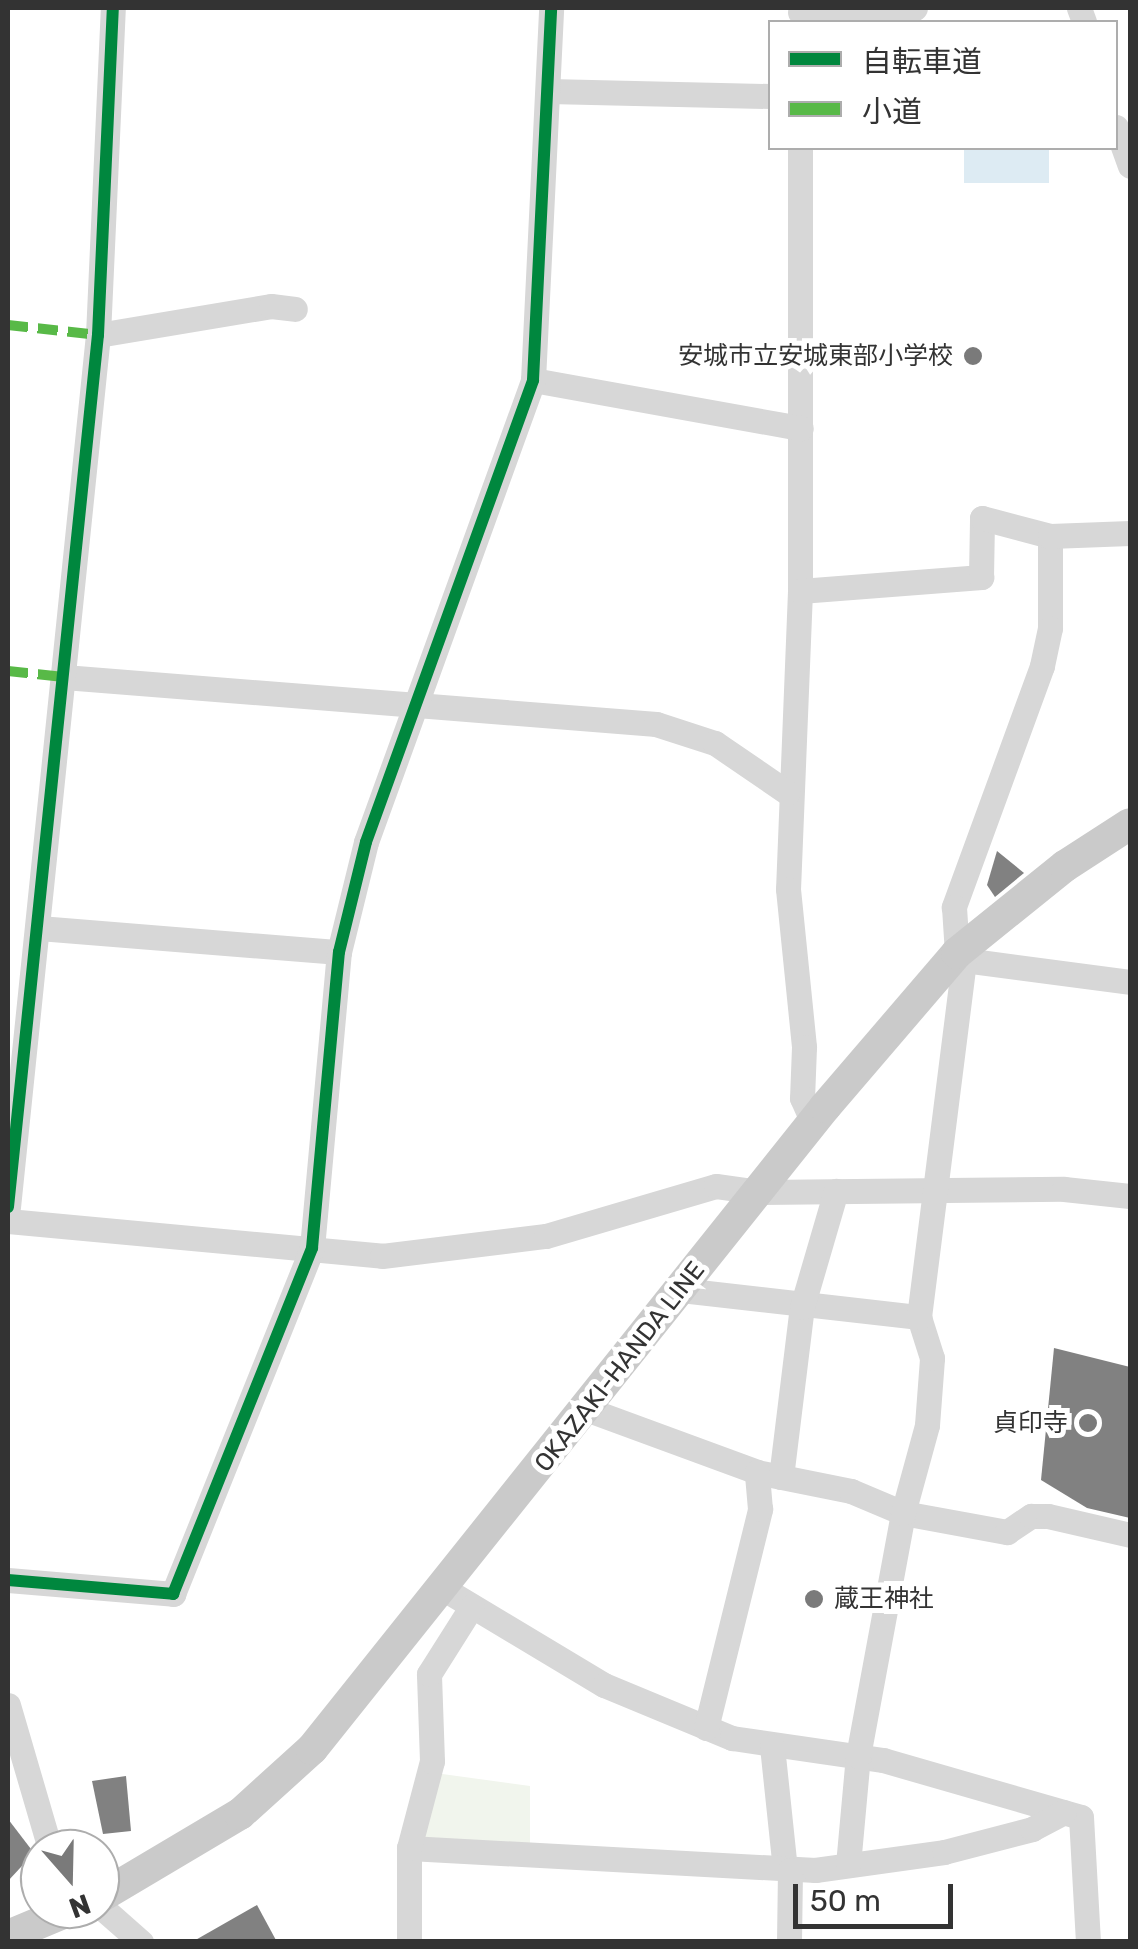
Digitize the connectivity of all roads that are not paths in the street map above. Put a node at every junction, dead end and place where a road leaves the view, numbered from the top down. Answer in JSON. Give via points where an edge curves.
{"nodes":[{"id":1,"x":113,"y":8,"type":"edge"},
{"id":2,"x":551,"y":8,"type":"edge"},
{"id":3,"x":916,"y":8,"type":"edge"},
{"id":4,"x":800,"y":14,"type":"edge"},
{"id":5,"x":548,"y":91,"type":"junction"},
{"id":6,"x":768,"y":96,"type":"edge"},
{"id":7,"x":1118,"y":133,"type":"edge"},
{"id":8,"x":800,"y":150,"type":"edge"},
{"id":9,"x":1130,"y":166,"type":"edge"},
{"id":10,"x":295,"y":309,"type":"dead end"},
{"id":11,"x":98,"y":335,"type":"junction"},
{"id":12,"x":532,"y":380,"type":"junction"},
{"id":13,"x":801,"y":428,"type":"junction"},
{"id":14,"x":1130,"y":533,"type":"edge"},
{"id":15,"x":1050,"y":536,"type":"junction"},
{"id":16,"x":800,"y":590,"type":"junction"},
{"id":17,"x":64,"y":677,"type":"junction"},
{"id":18,"x":411,"y":709,"type":"junction"},
{"id":19,"x":788,"y":793,"type":"junction"},
{"id":20,"x":1130,"y":824,"type":"edge"},
{"id":21,"x":38,"y":928,"type":"junction"},
{"id":22,"x":339,"y":952,"type":"junction"},
{"id":23,"x":960,"y":956,"type":"junction"},
{"id":24,"x":1130,"y":982,"type":"edge"},
{"id":25,"x":813,"y":1123,"type":"junction"},
{"id":26,"x":836,"y":1191,"type":"junction"},
{"id":27,"x":759,"y":1192,"type":"junction"},
{"id":28,"x":935,"y":1192,"type":"junction"},
{"id":29,"x":1130,"y":1196,"type":"edge"},
{"id":30,"x":8,"y":1207,"type":"edge"},
{"id":31,"x":8,"y":1221,"type":"edge"},
{"id":32,"x":312,"y":1248,"type":"junction"},
{"id":33,"x":680,"y":1290,"type":"junction"},
{"id":34,"x":802,"y":1307,"type":"junction"},
{"id":35,"x":918,"y":1316,"type":"junction"},
{"id":36,"x":586,"y":1409,"type":"junction"},
{"id":37,"x":769,"y":1474,"type":"junction"},
{"id":38,"x":902,"y":1513,"type":"junction"},
{"id":39,"x":1130,"y":1535,"type":"edge"},
{"id":40,"x":8,"y":1580,"type":"edge"},
{"id":41,"x":458,"y":1598,"type":"junction"},
{"id":42,"x":8,"y":1705,"type":"edge"},
{"id":43,"x":706,"y":1728,"type":"junction"},
{"id":44,"x":772,"y":1746,"type":"junction"},
{"id":45,"x":858,"y":1756,"type":"junction"},
{"id":46,"x":1064,"y":1812,"type":"junction"},
{"id":47,"x":44,"y":1829,"type":"edge"},
{"id":48,"x":409,"y":1848,"type":"junction"},
{"id":49,"x":848,"y":1865,"type":"junction"},
{"id":50,"x":787,"y":1870,"type":"junction"},
{"id":51,"x":120,"y":1885,"type":"edge"},
{"id":52,"x":116,"y":1929,"type":"edge"},
{"id":53,"x":142,"y":1942,"type":"edge"},
{"id":54,"x":408,"y":1942,"type":"edge"},
{"id":55,"x":788,"y":1942,"type":"edge"},
{"id":56,"x":1088,"y":1942,"type":"edge"}],
"edges":[{"from":1,"to":11,"type":"street"},
{"from":2,"to":5,"type":"street"},
{"from":3,"to":4,"type":"street"},
{"from":5,"to":6,"type":"street"},
{"from":5,"to":12,"type":"street"},
{"from":7,"to":9,"type":"street"},
{"from":8,"to":13,"type":"street"},
{"from":10,"to":11,"type":"street","via":[[271,306]]},
{"from":11,"to":17,"type":"street"},
{"from":12,"to":13,"type":"street"},
{"from":12,"to":18,"type":"street"},
{"from":13,"to":16,"type":"street"},
{"from":14,"to":15,"type":"street"},
{"from":15,"to":16,"type":"street","via":[[982,518],[980,577]]},
{"from":15,"to":23,"type":"street","via":[[1050,628],[1042,666],[954,907]]},
{"from":16,"to":19,"type":"street"},
{"from":17,"to":18,"type":"street"},
{"from":17,"to":21,"type":"street"},
{"from":18,"to":19,"type":"street","via":[[656,724],[714,743]]},
{"from":18,"to":22,"type":"street","via":[[366,842]]},
{"from":19,"to":25,"type":"street","via":[[802,1098]]},
{"from":20,"to":23,"type":"main road","name":"OKAZAKI-HANDA LINE","via":[[1065,866]]},
{"from":21,"to":22,"type":"street"},
{"from":21,"to":30,"type":"street"},
{"from":22,"to":32,"type":"street"},
{"from":23,"to":24,"type":"street"},
{"from":23,"to":25,"type":"main road","name":"OKAZAKI-HANDA LINE"},
{"from":23,"to":28,"type":"street"},
{"from":25,"to":27,"type":"main road","name":"OKAZAKI-HANDA LINE"},
{"from":26,"to":27,"type":"street"},
{"from":26,"to":28,"type":"street"},
{"from":26,"to":34,"type":"street"},
{"from":27,"to":32,"type":"street","via":[[716,1186],[473,1250],[382,1256]]},
{"from":27,"to":33,"type":"main road","name":"OKAZAKI-HANDA LINE"},
{"from":28,"to":29,"type":"street","via":[[1064,1189]]},
{"from":28,"to":35,"type":"street"},
{"from":31,"to":32,"type":"street"},
{"from":32,"to":40,"type":"street","via":[[173,1594]]},
{"from":33,"to":34,"type":"street"},
{"from":33,"to":36,"type":"main road","name":"OKAZAKI-HANDA LINE"},
{"from":34,"to":35,"type":"street"},
{"from":34,"to":37,"type":"street"},
{"from":35,"to":38,"type":"street","via":[[932,1358],[927,1425]]},
{"from":36,"to":37,"type":"street"},
{"from":36,"to":41,"type":"main road","name":"OKAZAKI-HANDA LINE"},
{"from":37,"to":38,"type":"street","via":[[851,1491]]},
{"from":37,"to":43,"type":"street"},
{"from":38,"to":39,"type":"street","via":[[1007,1532],[1032,1516],[1048,1516]]},
{"from":38,"to":45,"type":"street"},
{"from":41,"to":43,"type":"street","via":[[604,1685]]},
{"from":41,"to":48,"type":"street","via":[[429,1674],[432,1761]]},
{"from":41,"to":51,"type":"main road","name":"OKAZAKI-HANDA LINE","via":[[240,1814]]},
{"from":42,"to":47,"type":"street"},
{"from":43,"to":44,"type":"street"},
{"from":44,"to":45,"type":"street"},
{"from":44,"to":50,"type":"street"},
{"from":45,"to":46,"type":"street"},
{"from":45,"to":49,"type":"street"},
{"from":46,"to":49,"type":"street","via":[[1032,1829],[944,1852]]},
{"from":46,"to":56,"type":"street","via":[[1081,1816]]},
{"from":48,"to":50,"type":"street"},
{"from":48,"to":54,"type":"street"},
{"from":49,"to":50,"type":"street"},
{"from":50,"to":55,"type":"street"},
{"from":52,"to":53,"type":"street"}]}
